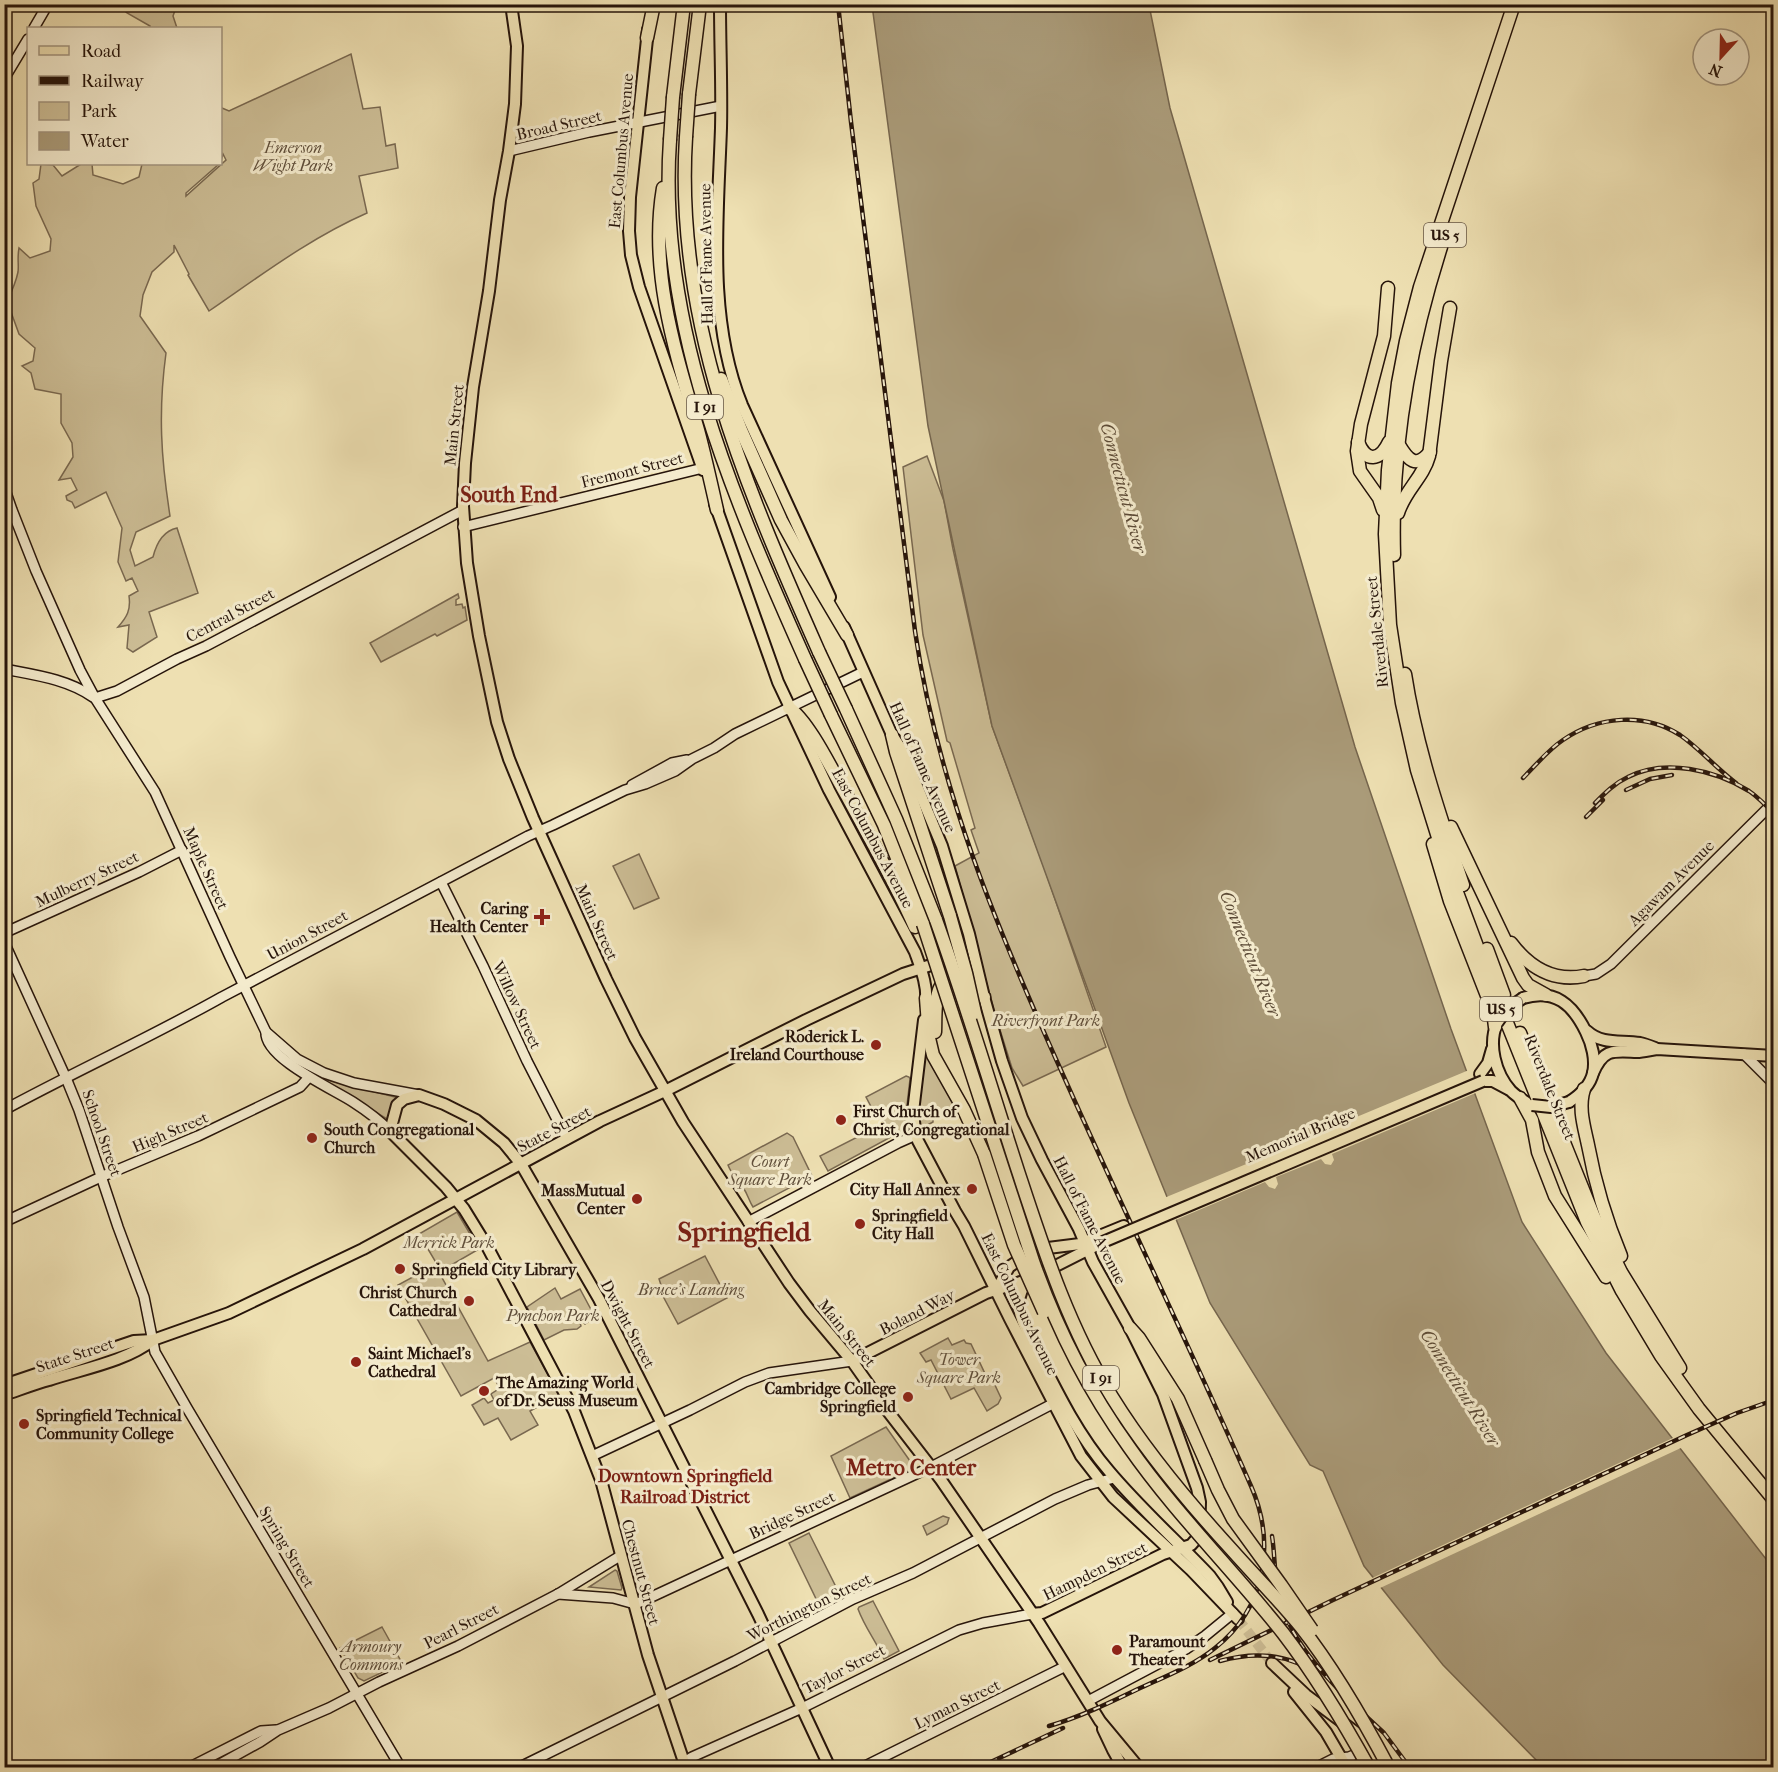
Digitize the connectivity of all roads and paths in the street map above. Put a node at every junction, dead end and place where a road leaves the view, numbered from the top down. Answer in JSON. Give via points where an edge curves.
{"nodes":[{"id":1,"x":48,"y":4,"type":"edge"},
{"id":2,"x":511,"y":4,"type":"edge"},
{"id":3,"x":652,"y":4,"type":"edge"},
{"id":4,"x":684,"y":4,"type":"edge"},
{"id":5,"x":700,"y":4,"type":"edge"},
{"id":6,"x":720,"y":4,"type":"edge"},
{"id":7,"x":1514,"y":4,"type":"edge"},
{"id":8,"x":1522,"y":4,"type":"edge"},
{"id":9,"x":35,"y":27,"type":"edge"},
{"id":10,"x":647,"y":39,"type":"joint"},
{"id":11,"x":27,"y":41,"type":"edge"},
{"id":12,"x":4,"y":79,"type":"edge"},
{"id":13,"x":721,"y":106,"type":"junction"},
{"id":14,"x":637,"y":124,"type":"junction"},
{"id":15,"x":670,"y":144,"type":"junction"},
{"id":16,"x":509,"y":151,"type":"junction"},
{"id":17,"x":1388,"y":288,"type":"dead end"},
{"id":18,"x":694,"y":292,"type":"junction"},
{"id":19,"x":1450,"y":308,"type":"dead end"},
{"id":20,"x":1392,"y":432,"type":"junction"},
{"id":21,"x":1358,"y":442,"type":"junction"},
{"id":22,"x":1399,"y":445,"type":"junction"},
{"id":23,"x":1431,"y":452,"type":"junction"},
{"id":24,"x":703,"y":468,"type":"junction"},
{"id":25,"x":4,"y":487,"type":"edge"},
{"id":26,"x":463,"y":510,"type":"junction"},
{"id":27,"x":717,"y":510,"type":"junction"},
{"id":28,"x":1385,"y":518,"type":"junction"},
{"id":29,"x":463,"y":526,"type":"junction"},
{"id":30,"x":1394,"y":529,"type":"junction"},
{"id":31,"x":847,"y":635,"type":"junction"},
{"id":32,"x":4,"y":669,"type":"edge"},
{"id":33,"x":864,"y":672,"type":"junction"},
{"id":34,"x":95,"y":698,"type":"junction"},
{"id":35,"x":789,"y":708,"type":"junction"},
{"id":36,"x":892,"y":735,"type":"junction"},
{"id":37,"x":1421,"y":769,"type":"junction"},
{"id":38,"x":1773,"y":802,"type":"edge"},
{"id":39,"x":540,"y":831,"type":"junction"},
{"id":40,"x":182,"y":850,"type":"junction"},
{"id":41,"x":441,"y":882,"type":"junction"},
{"id":42,"x":919,"y":926,"type":"junction"},
{"id":43,"x":1498,"y":927,"type":"junction"},
{"id":44,"x":4,"y":933,"type":"edge"},
{"id":45,"x":4,"y":942,"type":"edge"},
{"id":46,"x":972,"y":951,"type":"junction"},
{"id":47,"x":921,"y":967,"type":"junction"},
{"id":48,"x":1584,"y":976,"type":"joint"},
{"id":49,"x":244,"y":985,"type":"junction"},
{"id":50,"x":1546,"y":995,"type":"junction"},
{"id":51,"x":984,"y":997,"type":"junction"},
{"id":52,"x":927,"y":998,"type":"junction"},
{"id":53,"x":1496,"y":1025,"type":"junction"},
{"id":54,"x":1585,"y":1029,"type":"junction"},
{"id":55,"x":266,"y":1032,"type":"junction"},
{"id":56,"x":1492,"y":1043,"type":"junction"},
{"id":57,"x":1657,"y":1049,"type":"junction"},
{"id":58,"x":1744,"y":1054,"type":"junction"},
{"id":59,"x":933,"y":1055,"type":"junction"},
{"id":60,"x":1773,"y":1056,"type":"edge"},
{"id":61,"x":984,"y":1064,"type":"junction"},
{"id":62,"x":1593,"y":1073,"type":"junction"},
{"id":63,"x":309,"y":1077,"type":"junction"},
{"id":64,"x":1482,"y":1077,"type":"junction"},
{"id":65,"x":66,"y":1078,"type":"junction"},
{"id":66,"x":1773,"y":1084,"type":"edge"},
{"id":67,"x":1584,"y":1089,"type":"junction"},
{"id":68,"x":665,"y":1091,"type":"junction"},
{"id":69,"x":1516,"y":1094,"type":"junction"},
{"id":70,"x":419,"y":1095,"type":"junction"},
{"id":71,"x":4,"y":1110,"type":"edge"},
{"id":72,"x":390,"y":1131,"type":"junction"},
{"id":73,"x":916,"y":1135,"type":"junction"},
{"id":74,"x":567,"y":1139,"type":"junction"},
{"id":75,"x":521,"y":1164,"type":"junction"},
{"id":76,"x":101,"y":1177,"type":"junction"},
{"id":77,"x":456,"y":1199,"type":"junction"},
{"id":78,"x":4,"y":1222,"type":"edge"},
{"id":79,"x":748,"y":1222,"type":"junction"},
{"id":80,"x":1101,"y":1239,"type":"joint"},
{"id":81,"x":1086,"y":1246,"type":"junction"},
{"id":82,"x":1030,"y":1279,"type":"junction"},
{"id":83,"x":996,"y":1290,"type":"junction"},
{"id":84,"x":1645,"y":1322,"type":"junction"},
{"id":85,"x":1130,"y":1328,"type":"junction"},
{"id":86,"x":153,"y":1340,"type":"junction"},
{"id":87,"x":852,"y":1361,"type":"junction"},
{"id":88,"x":4,"y":1385,"type":"edge"},
{"id":89,"x":1090,"y":1386,"type":"junction"},
{"id":90,"x":4,"y":1395,"type":"edge"},
{"id":91,"x":1057,"y":1401,"type":"junction"},
{"id":92,"x":662,"y":1422,"type":"junction"},
{"id":93,"x":592,"y":1456,"type":"junction"},
{"id":94,"x":931,"y":1467,"type":"junction"},
{"id":95,"x":1114,"y":1478,"type":"junction"},
{"id":96,"x":1100,"y":1482,"type":"junction"},
{"id":97,"x":1773,"y":1487,"type":"edge"},
{"id":98,"x":1773,"y":1500,"type":"edge"},
{"id":99,"x":981,"y":1537,"type":"junction"},
{"id":100,"x":1182,"y":1548,"type":"junction"},
{"id":101,"x":1171,"y":1551,"type":"junction"},
{"id":102,"x":1234,"y":1552,"type":"junction"},
{"id":103,"x":621,"y":1556,"type":"junction"},
{"id":104,"x":731,"y":1560,"type":"junction"},
{"id":105,"x":558,"y":1594,"type":"junction"},
{"id":106,"x":634,"y":1604,"type":"junction"},
{"id":107,"x":1032,"y":1614,"type":"junction"},
{"id":108,"x":1236,"y":1616,"type":"junction"},
{"id":109,"x":772,"y":1642,"type":"junction"},
{"id":110,"x":1066,"y":1666,"type":"junction"},
{"id":111,"x":1341,"y":1684,"type":"junction"},
{"id":112,"x":358,"y":1693,"type":"junction"},
{"id":113,"x":661,"y":1696,"type":"junction"},
{"id":114,"x":1088,"y":1701,"type":"junction"},
{"id":115,"x":802,"y":1708,"type":"junction"},
{"id":116,"x":1100,"y":1721,"type":"junction"},
{"id":117,"x":278,"y":1730,"type":"junction"},
{"id":118,"x":1372,"y":1750,"type":"junction"},
{"id":119,"x":1345,"y":1763,"type":"edge"},
{"id":120,"x":205,"y":1764,"type":"edge"},
{"id":121,"x":682,"y":1766,"type":"edge"},
{"id":122,"x":188,"y":1767,"type":"edge"},
{"id":123,"x":213,"y":1767,"type":"edge"},
{"id":124,"x":401,"y":1767,"type":"edge"},
{"id":125,"x":518,"y":1767,"type":"edge"},
{"id":126,"x":831,"y":1767,"type":"edge"},
{"id":127,"x":861,"y":1767,"type":"edge"},
{"id":128,"x":1123,"y":1767,"type":"edge"},
{"id":129,"x":1139,"y":1767,"type":"edge"},
{"id":130,"x":1315,"y":1767,"type":"edge"},
{"id":131,"x":1369,"y":1767,"type":"edge"},
{"id":132,"x":1382,"y":1767,"type":"edge"},
{"id":133,"x":1389,"y":1767,"type":"edge"}],
"edges":[{"from":1,"to":9,"type":"main road"},
{"from":2,"to":16,"type":"main road","name":"Main Street","via":[[517,66]]},
{"from":3,"to":10,"type":"highway"},
{"from":4,"to":15,"type":"highway","number":"I 91","bridge":true},
{"from":5,"to":18,"type":"highway","number":"I 91","bridge":true,"via":[[686,137],[686,218]]},
{"from":6,"to":13,"type":"main road","name":"Hall of Fame Avenue"},
{"from":7,"to":20,"type":"highway","number":"US 5","via":[[1417,298],[1402,362]]},
{"from":8,"to":22,"type":"highway","number":"US 5","via":[[1428,291],[1407,383]]},
{"from":10,"to":14,"type":"main road","name":"East Columbus Avenue"},
{"from":11,"to":12,"type":"main road"},
{"from":13,"to":14,"type":"main road","name":"Broad Street"},
{"from":13,"to":31,"type":"main road","name":"Hall of Fame Avenue","via":[[717,231],[720,316],[728,362],[747,415]]},
{"from":14,"to":16,"type":"main road","name":"Broad Street"},
{"from":14,"to":24,"type":"main road","name":"East Columbus Avenue","via":[[629,206],[630,255]]},
{"from":15,"to":27,"type":"highway","via":[[659,224],[664,296],[674,350]]},
{"from":15,"to":42,"type":"highway","number":"I 91","bridge":true,"via":[[669,206],[675,272],[694,370],[739,502],[776,594],[880,818]]},
{"from":16,"to":26,"type":"main road","name":"Main Street","via":[[473,387]]},
{"from":17,"to":21,"type":"highway","via":[[1384,334]]},
{"from":18,"to":31,"type":"highway","via":[[723,385],[774,505]]},
{"from":18,"to":61,"type":"highway","number":"I 91","bridge":true,"via":[[709,364],[736,449],[784,572],[897,819]]},
{"from":19,"to":23,"type":"highway"},
{"from":20,"to":21,"type":"highway","via":[[1378,457],[1366,455]]},
{"from":20,"to":28,"type":"highway","name":"Riverdale Street","number":"US 5"},
{"from":21,"to":28,"type":"highway","via":[[1360,471],[1379,498]]},
{"from":22,"to":23,"type":"highway","via":[[1407,457],[1416,461]]},
{"from":22,"to":30,"type":"highway","name":"Riverdale Street","number":"US 5"},
{"from":23,"to":30,"type":"highway","via":[[1402,502]]},
{"from":24,"to":27,"type":"main road","name":"East Columbus Avenue"},
{"from":24,"to":29,"type":"main road","name":"Fremont Street"},
{"from":25,"to":34,"type":"main road","name":"Maple Street","via":[[36,571]]},
{"from":26,"to":29,"type":"main road","name":"Main Street"},
{"from":26,"to":34,"type":"main road","name":"Central Street","via":[[206,646]]},
{"from":27,"to":35,"type":"main road","name":"East Columbus Avenue"},
{"from":28,"to":37,"type":"highway","name":"Riverdale Street","number":"US 5","via":[[1391,632],[1405,721]]},
{"from":29,"to":39,"type":"main road","name":"Main Street","via":[[469,579],[497,722]]},
{"from":30,"to":37,"type":"highway","name":"Riverdale Street","number":"US 5","via":[[1403,659]]},
{"from":31,"to":33,"type":"main road","name":"Hall of Fame Avenue"},
{"from":32,"to":34,"type":"main road","via":[[79,687]]},
{"from":33,"to":35,"type":"main road","name":"Union Street"},
{"from":33,"to":36,"type":"main road","name":"Hall of Fame Avenue"},
{"from":34,"to":40,"type":"main road","name":"Maple Street","via":[[152,788]]},
{"from":35,"to":39,"type":"main road","name":"Union Street","via":[[675,771]]},
{"from":35,"to":42,"type":"highway","via":[[805,723]]},
{"from":35,"to":47,"type":"main road","name":"East Columbus Avenue"},
{"from":36,"to":46,"type":"main road","name":"Hall of Fame Avenue","via":[[942,846]]},
{"from":36,"to":61,"type":"highway","bridge":true,"via":[[950,916]]},
{"from":37,"to":43,"type":"highway"},
{"from":37,"to":53,"type":"highway","via":[[1424,808],[1440,873]]},
{"from":37,"to":84,"type":"highway","name":"Riverdale Street","number":"US 5","via":[[1445,860],[1564,1168],[1622,1291]]},
{"from":38,"to":48,"type":"main road","name":"Agawam Avenue","via":[[1611,964],[1596,974]]},
{"from":39,"to":41,"type":"main road","name":"Union Street"},
{"from":39,"to":68,"type":"main road","name":"Main Street","via":[[635,1038]]},
{"from":40,"to":44,"type":"main road","name":"Mulberry Street"},
{"from":40,"to":49,"type":"main road","name":"Maple Street"},
{"from":41,"to":49,"type":"main road","name":"Union Street"},
{"from":41,"to":74,"type":"main road","name":"Willow Street"},
{"from":42,"to":89,"type":"highway","number":"I 91","bridge":true,"via":[[956,1021],[1041,1283]]},
{"from":43,"to":48,"type":"highway","via":[[1525,959],[1540,970],[1557,977]]},
{"from":43,"to":50,"type":"highway","via":[[1524,979]]},
{"from":45,"to":65,"type":"main road","name":"School Street"},
{"from":46,"to":47,"type":"main road","name":"State Street"},
{"from":46,"to":51,"type":"main road","name":"Hall of Fame Avenue"},
{"from":47,"to":52,"type":"main road","name":"East Columbus Avenue"},
{"from":47,"to":68,"type":"main road","name":"State Street"},
{"from":49,"to":55,"type":"main road","name":"Maple Street"},
{"from":49,"to":65,"type":"main road","name":"Union Street"},
{"from":50,"to":53,"type":"main road","bridge":true,"via":[[1523,998],[1507,1009]]},
{"from":50,"to":54,"type":"main road","via":[[1567,1005]]},
{"from":51,"to":59,"type":"highway","via":[[960,978],[941,984]]},
{"from":51,"to":81,"type":"main road","name":"Hall of Fame Avenue","via":[[1026,1127]]},
{"from":52,"to":59,"type":"highway"},
{"from":52,"to":73,"type":"main road","name":"East Columbus Avenue","via":[[914,1112]]},
{"from":53,"to":56,"type":"main road"},
{"from":54,"to":57,"type":"main road","via":[[1600,1039],[1641,1043]]},
{"from":54,"to":62,"type":"main road","via":[[1592,1048]]},
{"from":55,"to":63,"type":"main road","name":"Maple Street","via":[[267,1043],[275,1052]]},
{"from":55,"to":70,"type":"main road","name":"Dwight Street","via":[[297,1059],[324,1073]]},
{"from":56,"to":64,"type":"main road"},
{"from":56,"to":69,"type":"main road","via":[[1497,1064]]},
{"from":57,"to":58,"type":"main road"},
{"from":57,"to":62,"type":"main road","via":[[1609,1052]]},
{"from":58,"to":60,"type":"main road"},
{"from":58,"to":66,"type":"main road"},
{"from":59,"to":89,"type":"highway","bridge":true,"via":[[984,1154],[1023,1266],[1058,1339]]},
{"from":61,"to":102,"type":"highway","number":"I 91","bridge":true,"via":[[1044,1251],[1081,1342],[1143,1444]]},
{"from":62,"to":67,"type":"main road"},
{"from":63,"to":72,"type":"main road","name":"Maple Street","via":[[361,1107]]},
{"from":63,"to":76,"type":"main road","name":"High Street","via":[[300,1087],[225,1124]]},
{"from":64,"to":69,"type":"main road"},
{"from":64,"to":80,"type":"main road","name":"Memorial Bridge"},
{"from":65,"to":71,"type":"main road","name":"Union Street"},
{"from":65,"to":76,"type":"main road","name":"School Street"},
{"from":67,"to":69,"type":"main road","bridge":true,"via":[[1569,1102],[1551,1107],[1532,1105]]},
{"from":67,"to":84,"type":"highway","via":[[1581,1114],[1597,1188]]},
{"from":68,"to":74,"type":"main road","name":"State Street"},
{"from":68,"to":79,"type":"main road","name":"Main Street"},
{"from":69,"to":84,"type":"highway","via":[[1532,1120],[1542,1163],[1559,1204],[1613,1286]]},
{"from":70,"to":72,"type":"main road","via":[[397,1105]]},
{"from":70,"to":75,"type":"main road","name":"Dwight Street","via":[[476,1120],[500,1138]]},
{"from":72,"to":77,"type":"main road","name":"Maple Street"},
{"from":73,"to":79,"type":"main road"},
{"from":73,"to":83,"type":"main road","name":"East Columbus Avenue"},
{"from":74,"to":75,"type":"main road","name":"State Street"},
{"from":75,"to":77,"type":"main road","name":"State Street"},
{"from":75,"to":92,"type":"main road","name":"Dwight Street","via":[[599,1299]]},
{"from":76,"to":78,"type":"main road","name":"High Street"},
{"from":76,"to":86,"type":"main road","name":"School Street","via":[[144,1297]]},
{"from":77,"to":86,"type":"main road","name":"State Street","via":[[229,1313]]},
{"from":77,"to":93,"type":"main road","name":"Chestnut Street","via":[[522,1312],[574,1411]]},
{"from":79,"to":87,"type":"main road","name":"Main Street","via":[[802,1301]]},
{"from":80,"to":81,"type":"main road","name":"Boland Way"},
{"from":81,"to":82,"type":"main road","name":"Boland Way"},
{"from":81,"to":83,"type":"main road","name":"Boland Way","via":[[1029,1253],[1008,1269]]},
{"from":81,"to":85,"type":"main road","name":"Hall of Fame Avenue"},
{"from":82,"to":83,"type":"main road","name":"Boland Way"},
{"from":82,"to":91,"type":"main road","name":"East Columbus Avenue","via":[[1022,1289],[1019,1308]]},
{"from":83,"to":87,"type":"main road","name":"Boland Way"},
{"from":83,"to":91,"type":"main road","name":"East Columbus Avenue"},
{"from":84,"to":97,"type":"highway","name":"Riverdale Street","number":"US 5","via":[[1696,1393]]},
{"from":84,"to":98,"type":"highway","name":"Riverdale Street","number":"US 5","via":[[1699,1409]]},
{"from":85,"to":100,"type":"main road","name":"Hall of Fame Avenue","via":[[1163,1394],[1199,1497],[1199,1536]]},
{"from":85,"to":111,"type":"highway","bridge":true,"via":[[1178,1399],[1229,1513],[1304,1618]]},
{"from":86,"to":88,"type":"main road","name":"State Street","via":[[134,1341]]},
{"from":86,"to":90,"type":"main road","name":"State Street","via":[[141,1349]]},
{"from":86,"to":112,"type":"main road","name":"Spring Street","via":[[155,1352],[181,1398]]},
{"from":87,"to":92,"type":"main road","via":[[769,1373]]},
{"from":87,"to":94,"type":"main road","name":"Main Street"},
{"from":89,"to":131,"type":"highway","number":"I 91","bridge":true,"via":[[1141,1465],[1297,1652]]},
{"from":91,"to":94,"type":"main road","name":"Bridge Street"},
{"from":91,"to":95,"type":"main road","name":"East Columbus Avenue"},
{"from":91,"to":96,"type":"main road","name":"East Columbus Avenue","via":[[1078,1452]]},
{"from":92,"to":93,"type":"main road"},
{"from":92,"to":104,"type":"main road","name":"Dwight Street"},
{"from":93,"to":103,"type":"main road","name":"Chestnut Street"},
{"from":94,"to":99,"type":"main road","name":"Main Street"},
{"from":94,"to":104,"type":"main road","name":"Bridge Street"},
{"from":95,"to":96,"type":"main road","name":"Worthington Street"},
{"from":95,"to":100,"type":"main road","name":"East Columbus Avenue"},
{"from":96,"to":99,"type":"main road","name":"Worthington Street","via":[[1055,1499]]},
{"from":96,"to":101,"type":"main road","name":"East Columbus Avenue"},
{"from":99,"to":107,"type":"main road","name":"Main Street"},
{"from":99,"to":109,"type":"main road","name":"Worthington Street"},
{"from":100,"to":101,"type":"main road","name":"Hampden Street"},
{"from":100,"to":108,"type":"main road","name":"East Columbus Avenue","via":[[1218,1587]]},
{"from":101,"to":107,"type":"main road","name":"Hampden Street","via":[[1042,1613]]},
{"from":101,"to":108,"type":"main road","name":"East Columbus Avenue"},
{"from":102,"to":111,"type":"highway","number":"I 91","bridge":true,"via":[[1301,1628]]},
{"from":102,"to":132,"type":"highway","bridge":true,"via":[[1319,1665]]},
{"from":103,"to":105,"type":"main road","name":"Pearl Street"},
{"from":103,"to":106,"type":"main road","name":"Chestnut Street"},
{"from":104,"to":106,"type":"main road","name":"Bridge Street"},
{"from":104,"to":109,"type":"main road","name":"Dwight Street"},
{"from":105,"to":106,"type":"main road","via":[[613,1598]]},
{"from":105,"to":112,"type":"main road","name":"Pearl Street"},
{"from":106,"to":113,"type":"main road","name":"Chestnut Street"},
{"from":107,"to":110,"type":"main road","name":"Main Street"},
{"from":107,"to":115,"type":"main road","name":"Taylor Street","via":[[959,1630]]},
{"from":108,"to":114,"type":"main road","via":[[1186,1649]]},
{"from":109,"to":113,"type":"main road","name":"Worthington Street"},
{"from":109,"to":115,"type":"main road","name":"Dwight Street"},
{"from":110,"to":114,"type":"main road","name":"Main Street"},
{"from":110,"to":127,"type":"main road","name":"Lyman Street"},
{"from":111,"to":133,"type":"highway","number":"I 91","bridge":true},
{"from":112,"to":117,"type":"main road","name":"Pearl Street"},
{"from":112,"to":124,"type":"main road","name":"Spring Street"},
{"from":113,"to":121,"type":"main road","name":"Chestnut Street"},
{"from":113,"to":125,"type":"main road","name":"Worthington Street"},
{"from":114,"to":116,"type":"main road","name":"Main Street"},
{"from":115,"to":121,"type":"main road","name":"Taylor Street","via":[[721,1743]]},
{"from":115,"to":126,"type":"main road","name":"Dwight Street"},
{"from":116,"to":128,"type":"main road","name":"Main Street"},
{"from":116,"to":129,"type":"main road","name":"Main Street"},
{"from":117,"to":120,"type":"main road","name":"Pearl Street","via":[[261,1731]]},
{"from":117,"to":123,"type":"main road","name":"Pearl Street"},
{"from":118,"to":119,"type":"main road","via":[[1357,1752]]},
{"from":118,"to":119,"type":"main road","via":[[1362,1737],[1306,1695],[1272,1663]]},
{"from":118,"to":132,"type":"main road"},
{"from":119,"to":130,"type":"main road","via":[[1333,1759]]},
{"from":120,"to":122,"type":"main road","name":"Pearl Street"}]}
